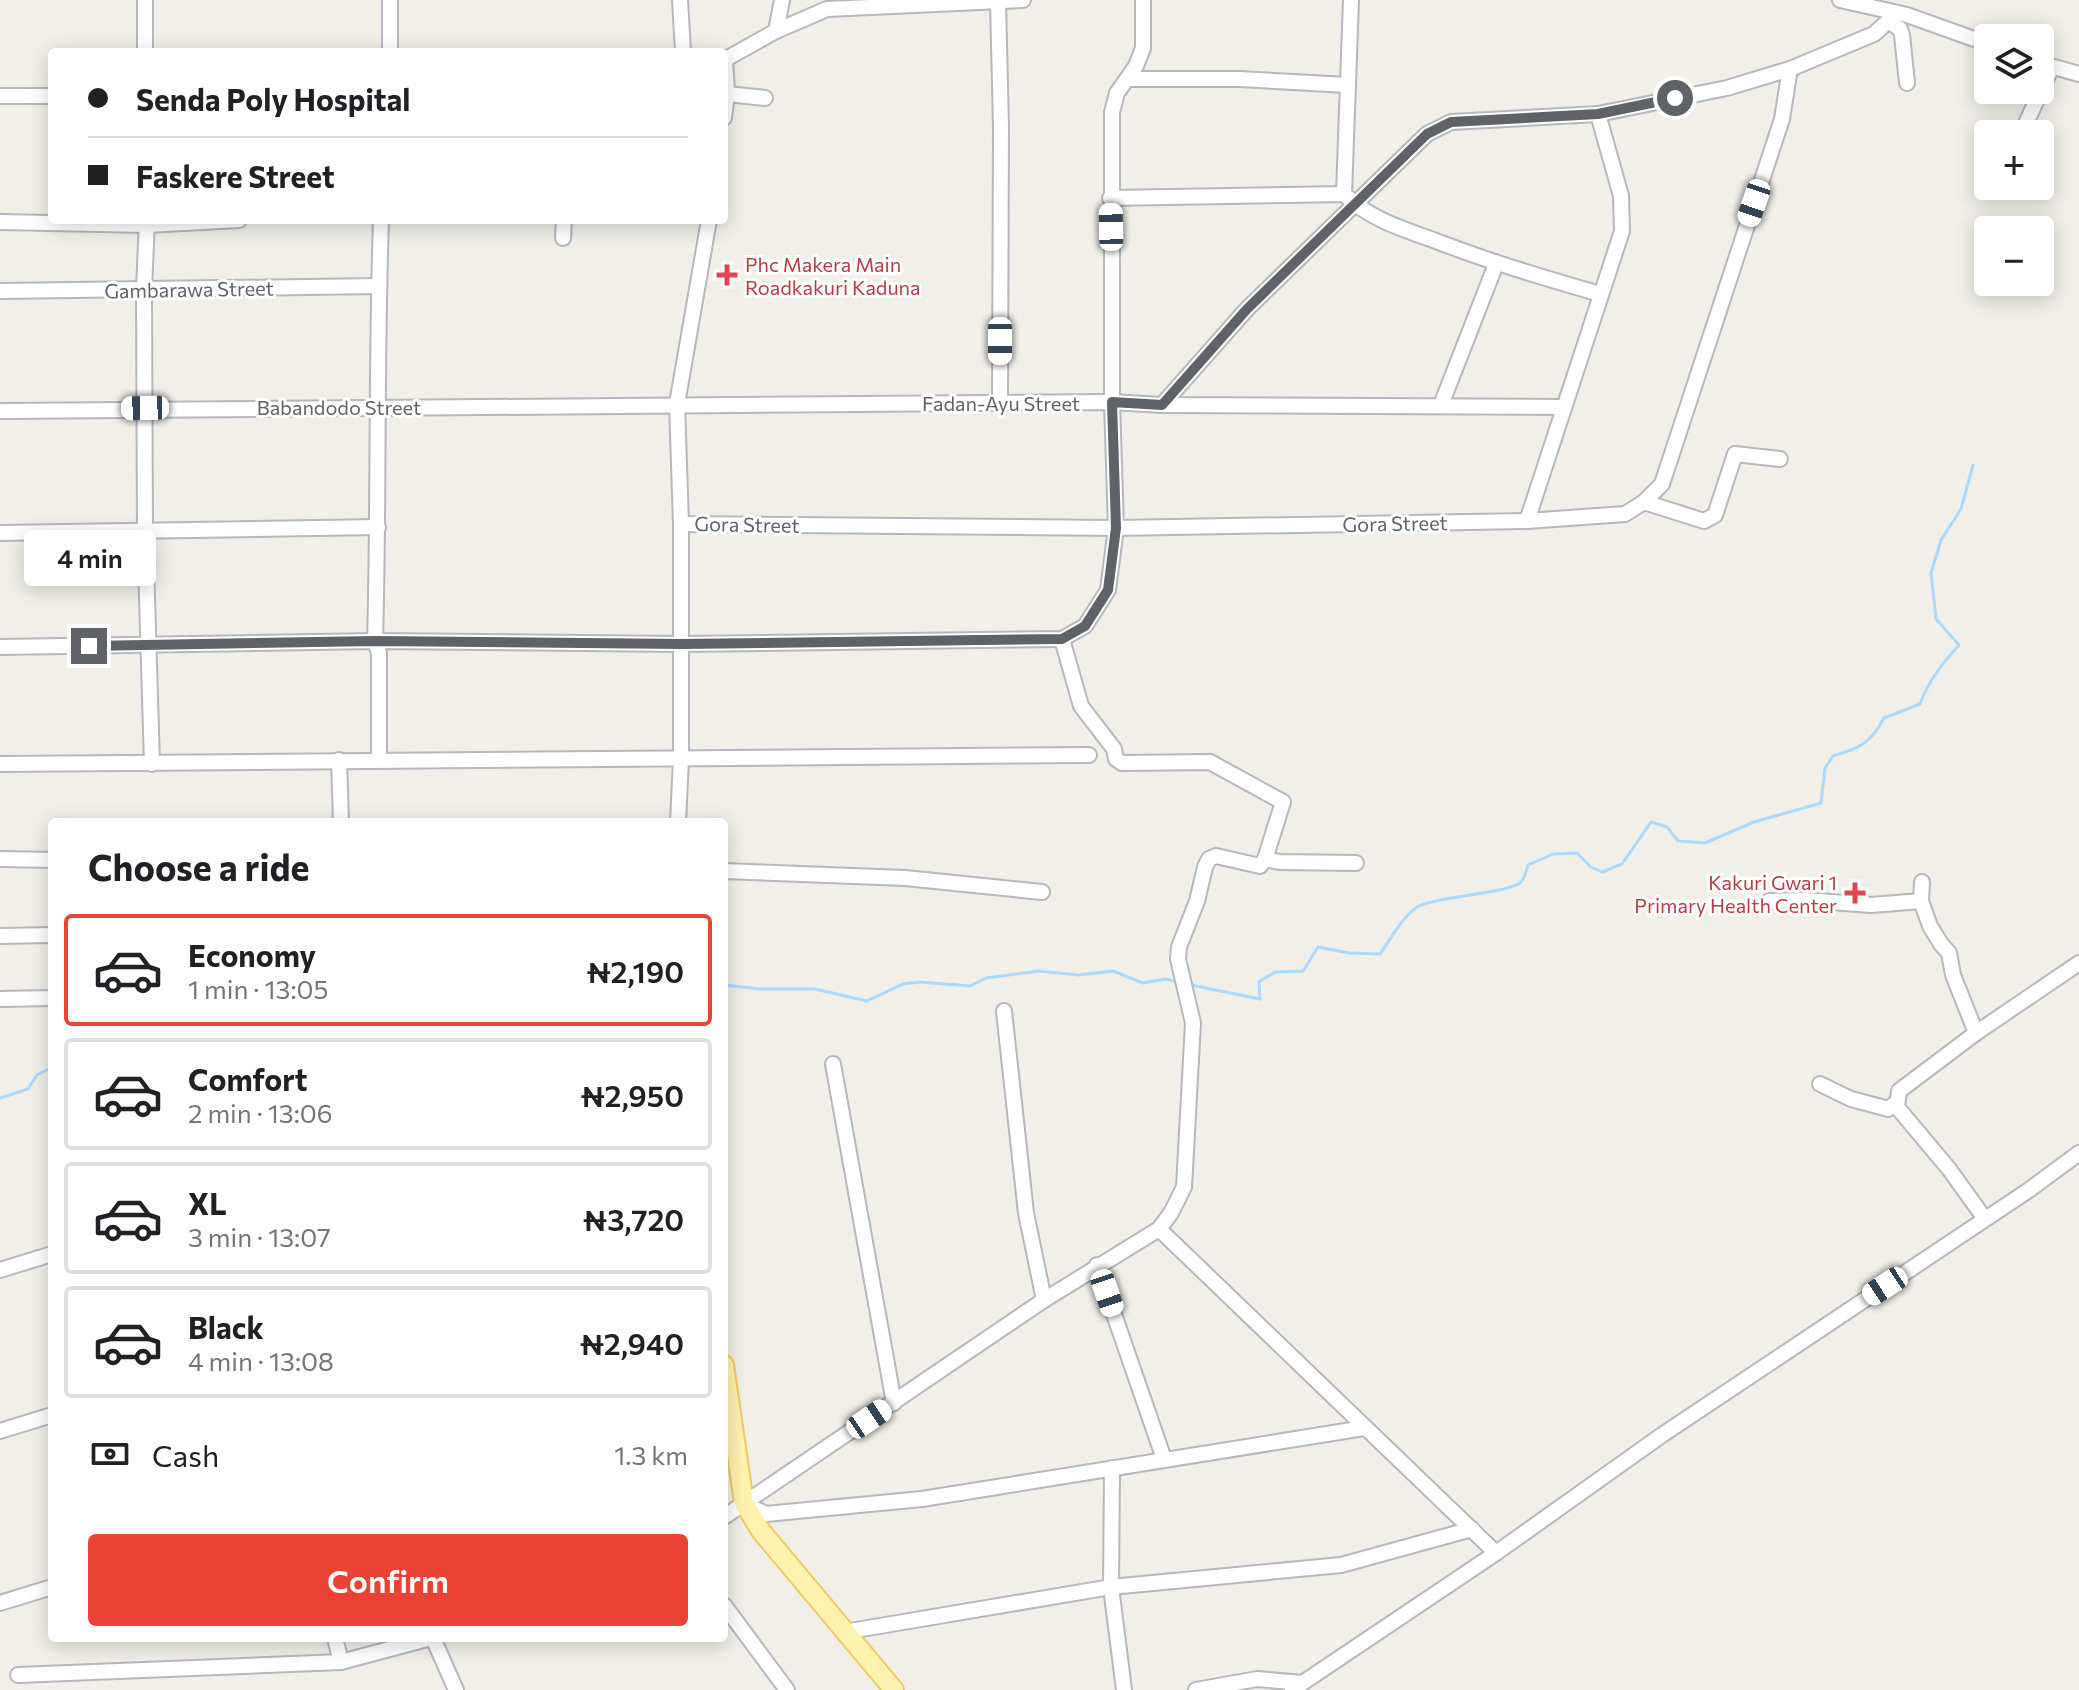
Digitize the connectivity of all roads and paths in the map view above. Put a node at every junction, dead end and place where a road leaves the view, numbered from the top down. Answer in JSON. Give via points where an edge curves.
{"nodes":[{"id":1,"x":145,"y":0,"type":"edge"},
{"id":2,"x":390,"y":0,"type":"edge"},
{"id":3,"x":680,"y":0,"type":"edge"},
{"id":4,"x":782,"y":0,"type":"edge"},
{"id":5,"x":1023,"y":0,"type":"edge"},
{"id":6,"x":1143,"y":0,"type":"edge"},
{"id":7,"x":1340,"y":0,"type":"edge"},
{"id":8,"x":1352,"y":0,"type":"edge"},
{"id":9,"x":1840,"y":0,"type":"edge"},
{"id":10,"x":998,"y":1,"type":"edge"},
{"id":11,"x":1894,"y":17,"type":"junction"},
{"id":12,"x":776,"y":31,"type":"junction"},
{"id":13,"x":1974,"y":40,"type":"edge"},
{"id":14,"x":145,"y":48,"type":"edge"},
{"id":15,"x":390,"y":48,"type":"edge"},
{"id":16,"x":683,"y":48,"type":"edge"},
{"id":17,"x":728,"y":58,"type":"edge"},
{"id":18,"x":2054,"y":67,"type":"edge"},
{"id":19,"x":1790,"y":69,"type":"junction"},
{"id":20,"x":2079,"y":74,"type":"edge"},
{"id":21,"x":1128,"y":79,"type":"junction"},
{"id":22,"x":1907,"y":83,"type":"dead end"},
{"id":23,"x":1348,"y":85,"type":"junction"},
{"id":24,"x":728,"y":94,"type":"edge"},
{"id":25,"x":0,"y":96,"type":"edge"},
{"id":26,"x":48,"y":96,"type":"edge"},
{"id":27,"x":765,"y":98,"type":"dead end"},
{"id":28,"x":1598,"y":114,"type":"junction"},
{"id":29,"x":1344,"y":194,"type":"junction"},
{"id":30,"x":1110,"y":198,"type":"junction"},
{"id":31,"x":1356,"y":206,"type":"junction"},
{"id":32,"x":0,"y":222,"type":"edge"},
{"id":33,"x":48,"y":222,"type":"edge"},
{"id":34,"x":147,"y":224,"type":"edge"},
{"id":35,"x":381,"y":224,"type":"edge"},
{"id":36,"x":564,"y":224,"type":"edge"},
{"id":37,"x":708,"y":224,"type":"edge"},
{"id":38,"x":563,"y":238,"type":"dead end"},
{"id":39,"x":1496,"y":264,"type":"junction"},
{"id":40,"x":379,"y":286,"type":"junction"},
{"id":41,"x":144,"y":290,"type":"junction"},
{"id":42,"x":0,"y":291,"type":"edge"},
{"id":43,"x":1600,"y":294,"type":"junction"},
{"id":44,"x":1112,"y":402,"type":"junction"},
{"id":45,"x":1000,"y":403,"type":"junction"},
{"id":46,"x":677,"y":404,"type":"junction"},
{"id":47,"x":1162,"y":405,"type":"junction"},
{"id":48,"x":1441,"y":405,"type":"junction"},
{"id":49,"x":376,"y":407,"type":"junction"},
{"id":50,"x":1564,"y":407,"type":"junction"},
{"id":51,"x":145,"y":408,"type":"junction"},
{"id":52,"x":0,"y":411,"type":"edge"},
{"id":53,"x":1780,"y":459,"type":"dead end"},
{"id":54,"x":1644,"y":502,"type":"junction"},
{"id":55,"x":1527,"y":521,"type":"junction"},
{"id":56,"x":681,"y":524,"type":"junction"},
{"id":57,"x":378,"y":527,"type":"junction"},
{"id":58,"x":1116,"y":528,"type":"junction"},
{"id":59,"x":145,"y":531,"type":"junction"},
{"id":60,"x":0,"y":533,"type":"edge"},
{"id":61,"x":1062,"y":639,"type":"junction"},
{"id":62,"x":375,"y":641,"type":"junction"},
{"id":63,"x":681,"y":644,"type":"junction"},
{"id":64,"x":149,"y":646,"type":"junction"},
{"id":65,"x":0,"y":647,"type":"edge"},
{"id":66,"x":1089,"y":755,"type":"dead end"},
{"id":67,"x":681,"y":759,"type":"junction"},
{"id":68,"x":339,"y":760,"type":"junction"},
{"id":69,"x":379,"y":760,"type":"junction"},
{"id":70,"x":0,"y":764,"type":"edge"},
{"id":71,"x":152,"y":764,"type":"junction"},
{"id":72,"x":341,"y":818,"type":"edge"},
{"id":73,"x":678,"y":818,"type":"edge"},
{"id":74,"x":0,"y":859,"type":"edge"},
{"id":75,"x":1265,"y":859,"type":"junction"},
{"id":76,"x":48,"y":860,"type":"edge"},
{"id":77,"x":1356,"y":863,"type":"dead end"},
{"id":78,"x":728,"y":871,"type":"edge"},
{"id":79,"x":1922,"y":882,"type":"dead end"},
{"id":80,"x":1042,"y":892,"type":"dead end"},
{"id":81,"x":1769,"y":901,"type":"dead end"},
{"id":82,"x":1921,"y":901,"type":"junction"},
{"id":83,"x":48,"y":935,"type":"edge"},
{"id":84,"x":0,"y":936,"type":"edge"},
{"id":85,"x":2079,"y":963,"type":"edge"},
{"id":86,"x":48,"y":998,"type":"edge"},
{"id":87,"x":0,"y":999,"type":"edge"},
{"id":88,"x":1004,"y":1011,"type":"dead end"},
{"id":89,"x":1976,"y":1033,"type":"junction"},
{"id":90,"x":833,"y":1064,"type":"dead end"},
{"id":91,"x":1820,"y":1084,"type":"dead end"},
{"id":92,"x":1897,"y":1102,"type":"junction"},
{"id":93,"x":2079,"y":1153,"type":"edge"},
{"id":94,"x":1985,"y":1219,"type":"junction"},
{"id":95,"x":1159,"y":1229,"type":"junction"},
{"id":96,"x":48,"y":1255,"type":"edge"},
{"id":97,"x":1097,"y":1265,"type":"junction"},
{"id":98,"x":0,"y":1270,"type":"edge"},
{"id":99,"x":1044,"y":1300,"type":"junction"},
{"id":100,"x":728,"y":1394,"type":"edge"},
{"id":101,"x":894,"y":1403,"type":"junction"},
{"id":102,"x":48,"y":1416,"type":"edge"},
{"id":103,"x":1364,"y":1428,"type":"junction"},
{"id":104,"x":0,"y":1431,"type":"edge"},
{"id":105,"x":1164,"y":1459,"type":"junction"},
{"id":106,"x":1112,"y":1468,"type":"junction"},
{"id":107,"x":744,"y":1503,"type":"junction"},
{"id":108,"x":728,"y":1514,"type":"edge"},
{"id":109,"x":1472,"y":1529,"type":"junction"},
{"id":110,"x":1496,"y":1553,"type":"junction"},
{"id":111,"x":1111,"y":1587,"type":"junction"},
{"id":112,"x":48,"y":1588,"type":"edge"},
{"id":113,"x":0,"y":1603,"type":"edge"},
{"id":114,"x":728,"y":1610,"type":"edge"},
{"id":115,"x":844,"y":1632,"type":"junction"},
{"id":116,"x":336,"y":1642,"type":"edge"},
{"id":117,"x":417,"y":1642,"type":"edge"},
{"id":118,"x":434,"y":1642,"type":"edge"},
{"id":119,"x":341,"y":1662,"type":"junction"},
{"id":120,"x":18,"y":1675,"type":"dead end"},
{"id":121,"x":1297,"y":1686,"type":"edge"},
{"id":122,"x":456,"y":1690,"type":"edge"},
{"id":123,"x":787,"y":1690,"type":"edge"},
{"id":124,"x":894,"y":1690,"type":"edge"},
{"id":125,"x":1124,"y":1690,"type":"edge"},
{"id":126,"x":1196,"y":1690,"type":"edge"}],
"edges":[{"from":1,"to":14,"type":"street"},
{"from":2,"to":15,"type":"street"},
{"from":3,"to":16,"type":"street"},
{"from":4,"to":12,"type":"street"},
{"from":5,"to":10,"type":"street"},
{"from":6,"to":21,"type":"street","via":[[1143,48]]},
{"from":7,"to":8,"type":"street"},
{"from":8,"to":23,"type":"street"},
{"from":9,"to":11,"type":"street"},
{"from":10,"to":12,"type":"street","via":[[827,9]]},
{"from":10,"to":45,"type":"street"},
{"from":11,"to":13,"type":"street"},
{"from":11,"to":19,"type":"street","via":[[1874,34]]},
{"from":11,"to":22,"type":"street","via":[[1902,35]]},
{"from":12,"to":17,"type":"street"},
{"from":18,"to":20,"type":"street"},
{"from":19,"to":28,"type":"street","via":[[1727,88]]},
{"from":19,"to":54,"type":"street","via":[[1782,119],[1662,484]]},
{"from":21,"to":23,"type":"street"},
{"from":21,"to":30,"type":"street","via":[[1112,112]]},
{"from":23,"to":29,"type":"street"},
{"from":24,"to":27,"type":"street"},
{"from":25,"to":26,"type":"street"},
{"from":28,"to":31,"type":"street","via":[[1451,122],[1427,134]]},
{"from":28,"to":43,"type":"street","via":[[1621,196],[1622,231]]},
{"from":29,"to":30,"type":"street"},
{"from":29,"to":31,"type":"street"},
{"from":30,"to":44,"type":"street"},
{"from":31,"to":39,"type":"street"},
{"from":31,"to":47,"type":"street","via":[[1247,309]]},
{"from":32,"to":33,"type":"street"},
{"from":34,"to":41,"type":"street"},
{"from":35,"to":40,"type":"street"},
{"from":36,"to":38,"type":"street"},
{"from":37,"to":46,"type":"street"},
{"from":39,"to":43,"type":"street"},
{"from":39,"to":48,"type":"street"},
{"from":40,"to":41,"type":"street","name":"Gambarawa Street"},
{"from":40,"to":49,"type":"street"},
{"from":41,"to":42,"type":"street","name":"Gambarawa Street"},
{"from":41,"to":51,"type":"street"},
{"from":43,"to":50,"type":"street"},
{"from":44,"to":45,"type":"street","name":"Fadan-Ayu Street"},
{"from":44,"to":47,"type":"street","name":"Fadan-Ayu Street"},
{"from":44,"to":58,"type":"street"},
{"from":45,"to":46,"type":"street","name":"Fadan-Ayu Street"},
{"from":46,"to":49,"type":"street","name":"Babandodo Street"},
{"from":46,"to":56,"type":"street"},
{"from":47,"to":48,"type":"street","name":"Fadan-Ayu Street"},
{"from":48,"to":50,"type":"street","name":"Fadan-Ayu Street"},
{"from":49,"to":51,"type":"street","name":"Babandodo Street"},
{"from":49,"to":57,"type":"street"},
{"from":50,"to":55,"type":"street"},
{"from":51,"to":52,"type":"street","name":"Babandodo Street"},
{"from":51,"to":59,"type":"street"},
{"from":53,"to":54,"type":"street","via":[[1735,454],[1715,515],[1704,521]]},
{"from":54,"to":55,"type":"street","name":"Gora Street","via":[[1625,514]]},
{"from":55,"to":58,"type":"street","name":"Gora Street"},
{"from":56,"to":58,"type":"street","name":"Gora Street"},
{"from":56,"to":63,"type":"street"},
{"from":57,"to":59,"type":"street"},
{"from":57,"to":62,"type":"street"},
{"from":58,"to":61,"type":"street","via":[[1108,590],[1085,626]]},
{"from":59,"to":60,"type":"street"},
{"from":59,"to":64,"type":"street"},
{"from":61,"to":63,"type":"street"},
{"from":61,"to":75,"type":"street","via":[[1081,706],[1116,759],[1210,762],[1283,802]]},
{"from":62,"to":63,"type":"street"},
{"from":62,"to":64,"type":"street"},
{"from":62,"to":69,"type":"street"},
{"from":63,"to":67,"type":"street"},
{"from":64,"to":65,"type":"street"},
{"from":64,"to":71,"type":"street"},
{"from":66,"to":67,"type":"street"},
{"from":67,"to":69,"type":"street"},
{"from":67,"to":73,"type":"street"},
{"from":68,"to":69,"type":"street"},
{"from":68,"to":71,"type":"street"},
{"from":68,"to":72,"type":"street"},
{"from":70,"to":71,"type":"street"},
{"from":74,"to":76,"type":"street"},
{"from":75,"to":77,"type":"street"},
{"from":75,"to":95,"type":"street","via":[[1260,866],[1209,859],[1179,947],[1193,1023],[1184,1187]]},
{"from":78,"to":80,"type":"street","via":[[905,878]]},
{"from":79,"to":82,"type":"street"},
{"from":81,"to":82,"type":"street"},
{"from":82,"to":89,"type":"street","via":[[1949,953]]},
{"from":83,"to":84,"type":"street"},
{"from":85,"to":89,"type":"street"},
{"from":86,"to":87,"type":"street"},
{"from":88,"to":99,"type":"street","via":[[1026,1213]]},
{"from":89,"to":92,"type":"street","via":[[1899,1091]]},
{"from":90,"to":101,"type":"street"},
{"from":91,"to":92,"type":"street","via":[[1888,1109]]},
{"from":92,"to":94,"type":"street"},
{"from":93,"to":94,"type":"street"},
{"from":94,"to":110,"type":"street"},
{"from":95,"to":97,"type":"street"},
{"from":95,"to":103,"type":"street"},
{"from":96,"to":98,"type":"street"},
{"from":97,"to":99,"type":"street"},
{"from":97,"to":105,"type":"street"},
{"from":99,"to":101,"type":"street"},
{"from":100,"to":107,"type":"main road"},
{"from":101,"to":107,"type":"street"},
{"from":102,"to":104,"type":"street"},
{"from":103,"to":105,"type":"street"},
{"from":103,"to":109,"type":"street"},
{"from":105,"to":106,"type":"street"},
{"from":106,"to":107,"type":"street","via":[[922,1499],[766,1514]]},
{"from":106,"to":111,"type":"street"},
{"from":107,"to":108,"type":"street"},
{"from":107,"to":115,"type":"main road"},
{"from":109,"to":110,"type":"street"},
{"from":109,"to":111,"type":"street","via":[[1341,1565]]},
{"from":110,"to":121,"type":"street"},
{"from":111,"to":115,"type":"street"},
{"from":111,"to":125,"type":"street"},
{"from":112,"to":113,"type":"street"},
{"from":114,"to":123,"type":"street"},
{"from":115,"to":124,"type":"main road"},
{"from":116,"to":119,"type":"street"},
{"from":117,"to":119,"type":"street"},
{"from":118,"to":122,"type":"street"},
{"from":119,"to":120,"type":"street"},
{"from":121,"to":126,"type":"street","via":[[1257,1679]]}]}
